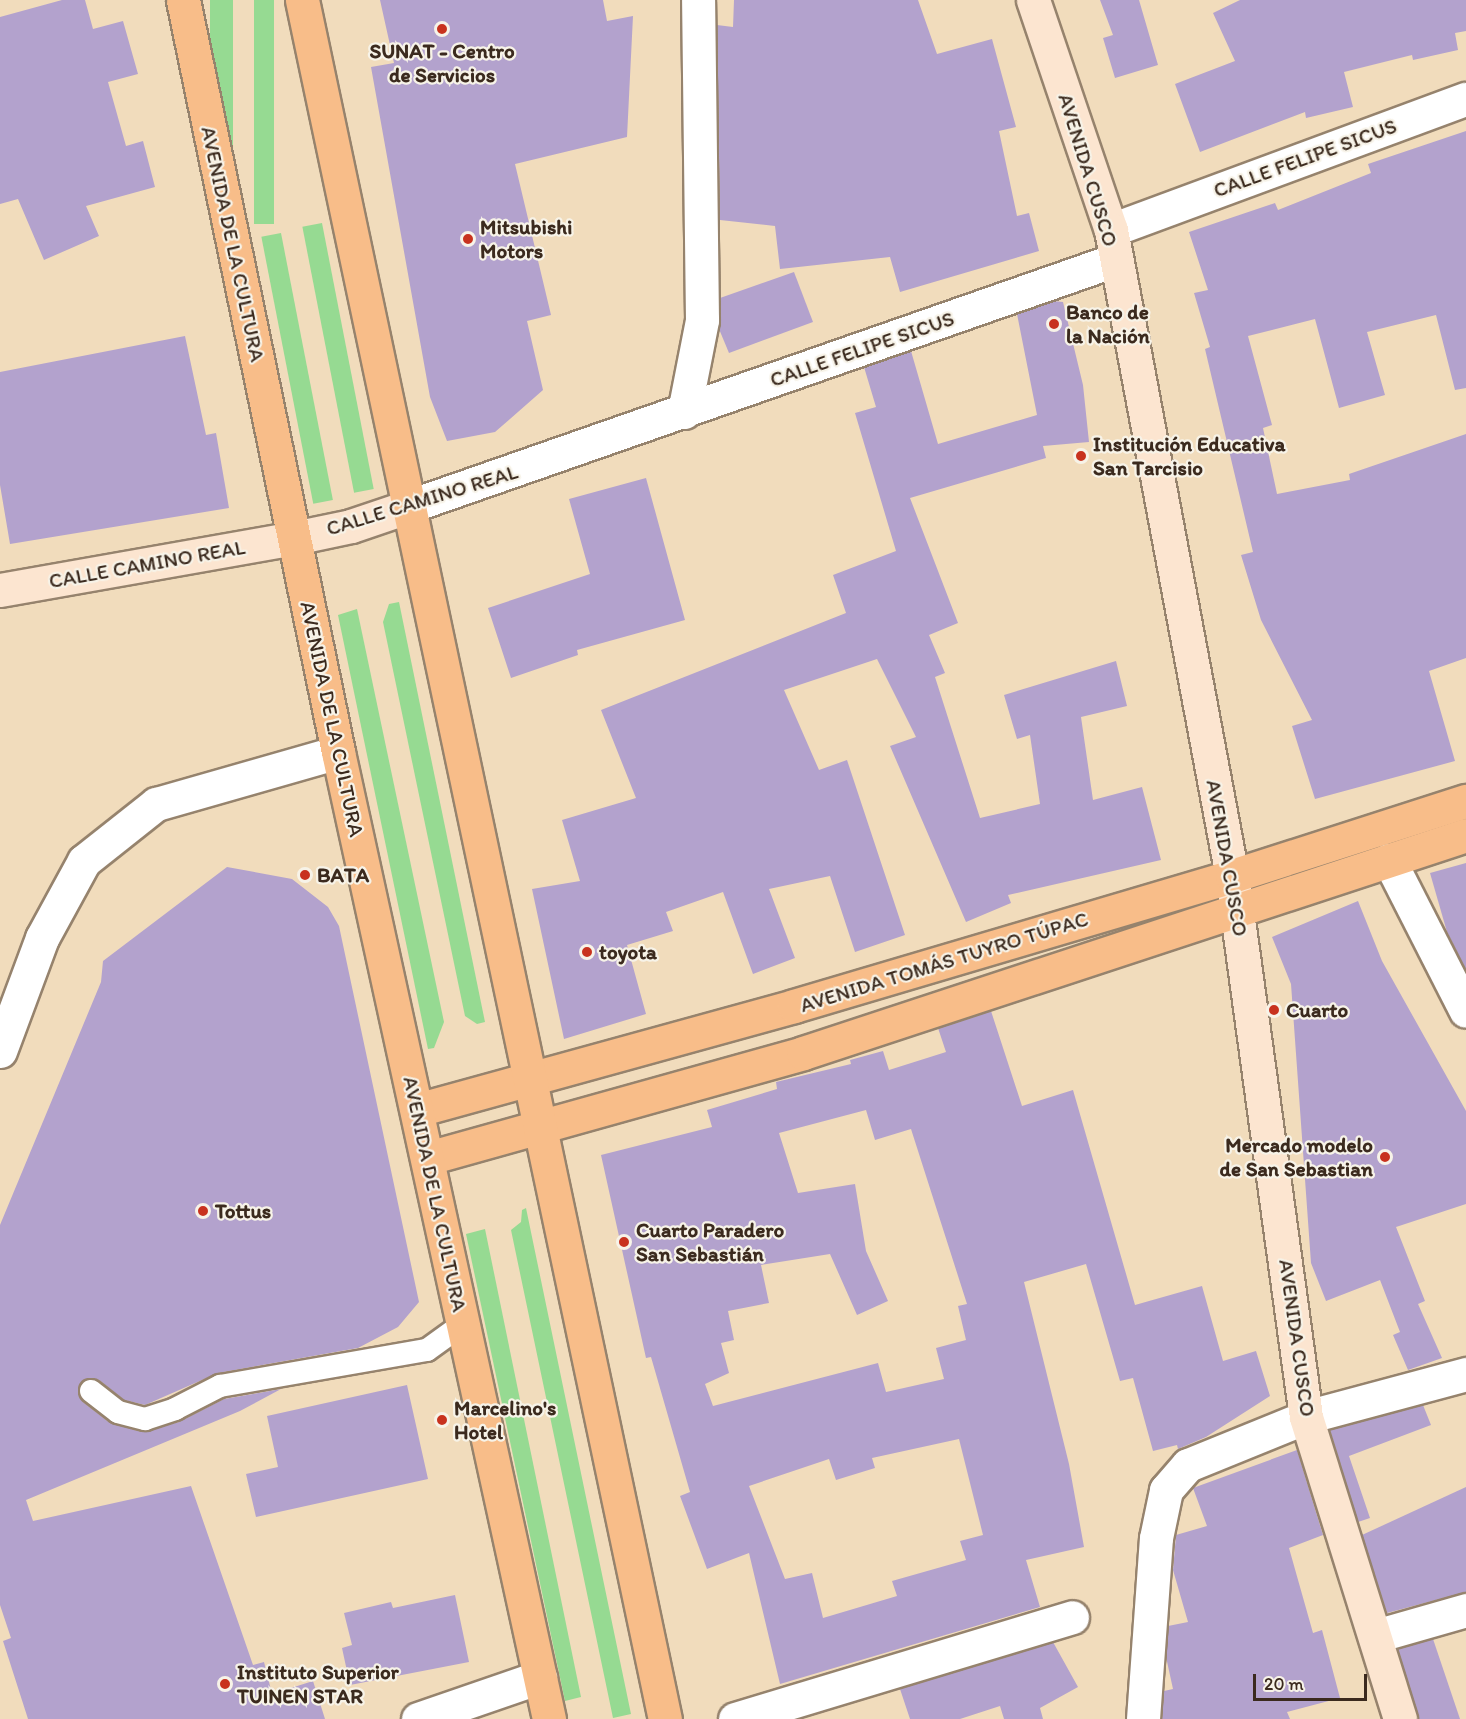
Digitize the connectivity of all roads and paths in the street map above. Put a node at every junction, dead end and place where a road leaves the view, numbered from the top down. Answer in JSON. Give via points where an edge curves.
{"nodes":[{"id":1,"x":183,"y":0,"type":"edge"},
{"id":2,"x":302,"y":0,"type":"edge"},
{"id":3,"x":698,"y":0,"type":"edge"},
{"id":4,"x":1032,"y":0,"type":"edge"},
{"id":5,"x":1466,"y":99,"type":"edge"},
{"id":6,"x":1113,"y":245,"type":"junction"},
{"id":7,"x":684,"y":412,"type":"junction"},
{"id":8,"x":610,"y":439,"type":"joint"},
{"id":9,"x":410,"y":506,"type":"junction"},
{"id":10,"x":294,"y":538,"type":"junction"},
{"id":11,"x":0,"y":590,"type":"edge"},
{"id":12,"x":338,"y":752,"type":"junction"},
{"id":13,"x":1466,"y":801,"type":"edge"},
{"id":14,"x":1466,"y":836,"type":"edge"},
{"id":15,"x":1389,"y":860,"type":"junction"},
{"id":16,"x":1232,"y":876,"type":"junction"},
{"id":17,"x":1238,"y":909,"type":"junction"},
{"id":18,"x":1466,"y":1011,"type":"edge"},
{"id":19,"x":0,"y":1051,"type":"edge"},
{"id":20,"x":531,"y":1079,"type":"junction"},
{"id":21,"x":417,"y":1110,"type":"junction"},
{"id":22,"x":541,"y":1126,"type":"junction"},
{"id":23,"x":428,"y":1158,"type":"junction"},
{"id":24,"x":464,"y":1324,"type":"junction"},
{"id":25,"x":1466,"y":1374,"type":"edge"},
{"id":26,"x":91,"y":1391,"type":"dead end"},
{"id":27,"x":1306,"y":1417,"type":"junction"},
{"id":28,"x":1466,"y":1610,"type":"edge"},
{"id":29,"x":1072,"y":1617,"type":"dead end"},
{"id":30,"x":1376,"y":1636,"type":"junction"},
{"id":31,"x":540,"y":1677,"type":"junction"},
{"id":32,"x":418,"y":1719,"type":"edge"},
{"id":33,"x":549,"y":1719,"type":"edge"},
{"id":34,"x":665,"y":1719,"type":"edge"},
{"id":35,"x":735,"y":1719,"type":"edge"},
{"id":36,"x":1143,"y":1719,"type":"edge"},
{"id":37,"x":1400,"y":1719,"type":"edge"}],
"edges":[{"from":1,"to":10,"type":"main road","name":"AVENIDA DE LA CULTURA"},
{"from":2,"to":9,"type":"main road"},
{"from":3,"to":7,"type":"street","via":[[702,320]]},
{"from":4,"to":6,"type":"street","name":"AVENIDA CUSCO"},
{"from":5,"to":6,"type":"street","name":"CALLE FELIPE SICUS"},
{"from":6,"to":7,"type":"street","name":"CALLE FELIPE SICUS"},
{"from":6,"to":16,"type":"street","name":"AVENIDA CUSCO"},
{"from":7,"to":8,"type":"street","name":"CALLE FELIPE SICUS"},
{"from":8,"to":9,"type":"street","name":"CALLE CAMINO REAL"},
{"from":9,"to":10,"type":"street","name":"CALLE CAMINO REAL","via":[[351,526]]},
{"from":9,"to":20,"type":"main road"},
{"from":10,"to":11,"type":"street","name":"CALLE CAMINO REAL"},
{"from":10,"to":12,"type":"main road","name":"AVENIDA DE LA CULTURA"},
{"from":12,"to":19,"type":"street","via":[[156,804],[84,861],[42,938]]},
{"from":12,"to":21,"type":"main road","name":"AVENIDA DE LA CULTURA"},
{"from":13,"to":16,"type":"main road","name":"AVENIDA TOMÁS TUYRO TÚPAC"},
{"from":14,"to":15,"type":"main road","name":"AVENIDA TOMÁS TUYRO TÚPAC"},
{"from":15,"to":17,"type":"main road","name":"AVENIDA TOMÁS TUYRO TÚPAC"},
{"from":15,"to":18,"type":"street"},
{"from":16,"to":17,"type":"street","name":"AVENIDA CUSCO"},
{"from":16,"to":20,"type":"main road","name":"AVENIDA TOMÁS TUYRO TÚPAC","via":[[794,1006]]},
{"from":17,"to":22,"type":"main road","name":"AVENIDA TOMÁS TUYRO TÚPAC","via":[[803,1053]]},
{"from":17,"to":27,"type":"street","name":"AVENIDA CUSCO"},
{"from":20,"to":21,"type":"main road","name":"AVENIDA TOMÁS TUYRO TÚPAC"},
{"from":20,"to":22,"type":"main road"},
{"from":21,"to":23,"type":"main road","name":"AVENIDA DE LA CULTURA"},
{"from":22,"to":23,"type":"main road","name":"AVENIDA TOMÁS TUYRO TÚPAC"},
{"from":22,"to":34,"type":"main road"},
{"from":23,"to":24,"type":"main road","name":"AVENIDA DE LA CULTURA"},
{"from":24,"to":26,"type":"lane","via":[[427,1350],[220,1386],[145,1419],[118,1412]]},
{"from":24,"to":31,"type":"main road","name":"AVENIDA DE LA CULTURA"},
{"from":25,"to":27,"type":"street"},
{"from":27,"to":30,"type":"street","name":"AVENIDA CUSCO"},
{"from":27,"to":36,"type":"street","via":[[1188,1465],[1166,1490],[1156,1538]]},
{"from":28,"to":30,"type":"street"},
{"from":29,"to":35,"type":"street"},
{"from":30,"to":37,"type":"street","name":"AVENIDA CUSCO"},
{"from":31,"to":32,"type":"street"},
{"from":31,"to":33,"type":"main road","name":"AVENIDA DE LA CULTURA"}]}
